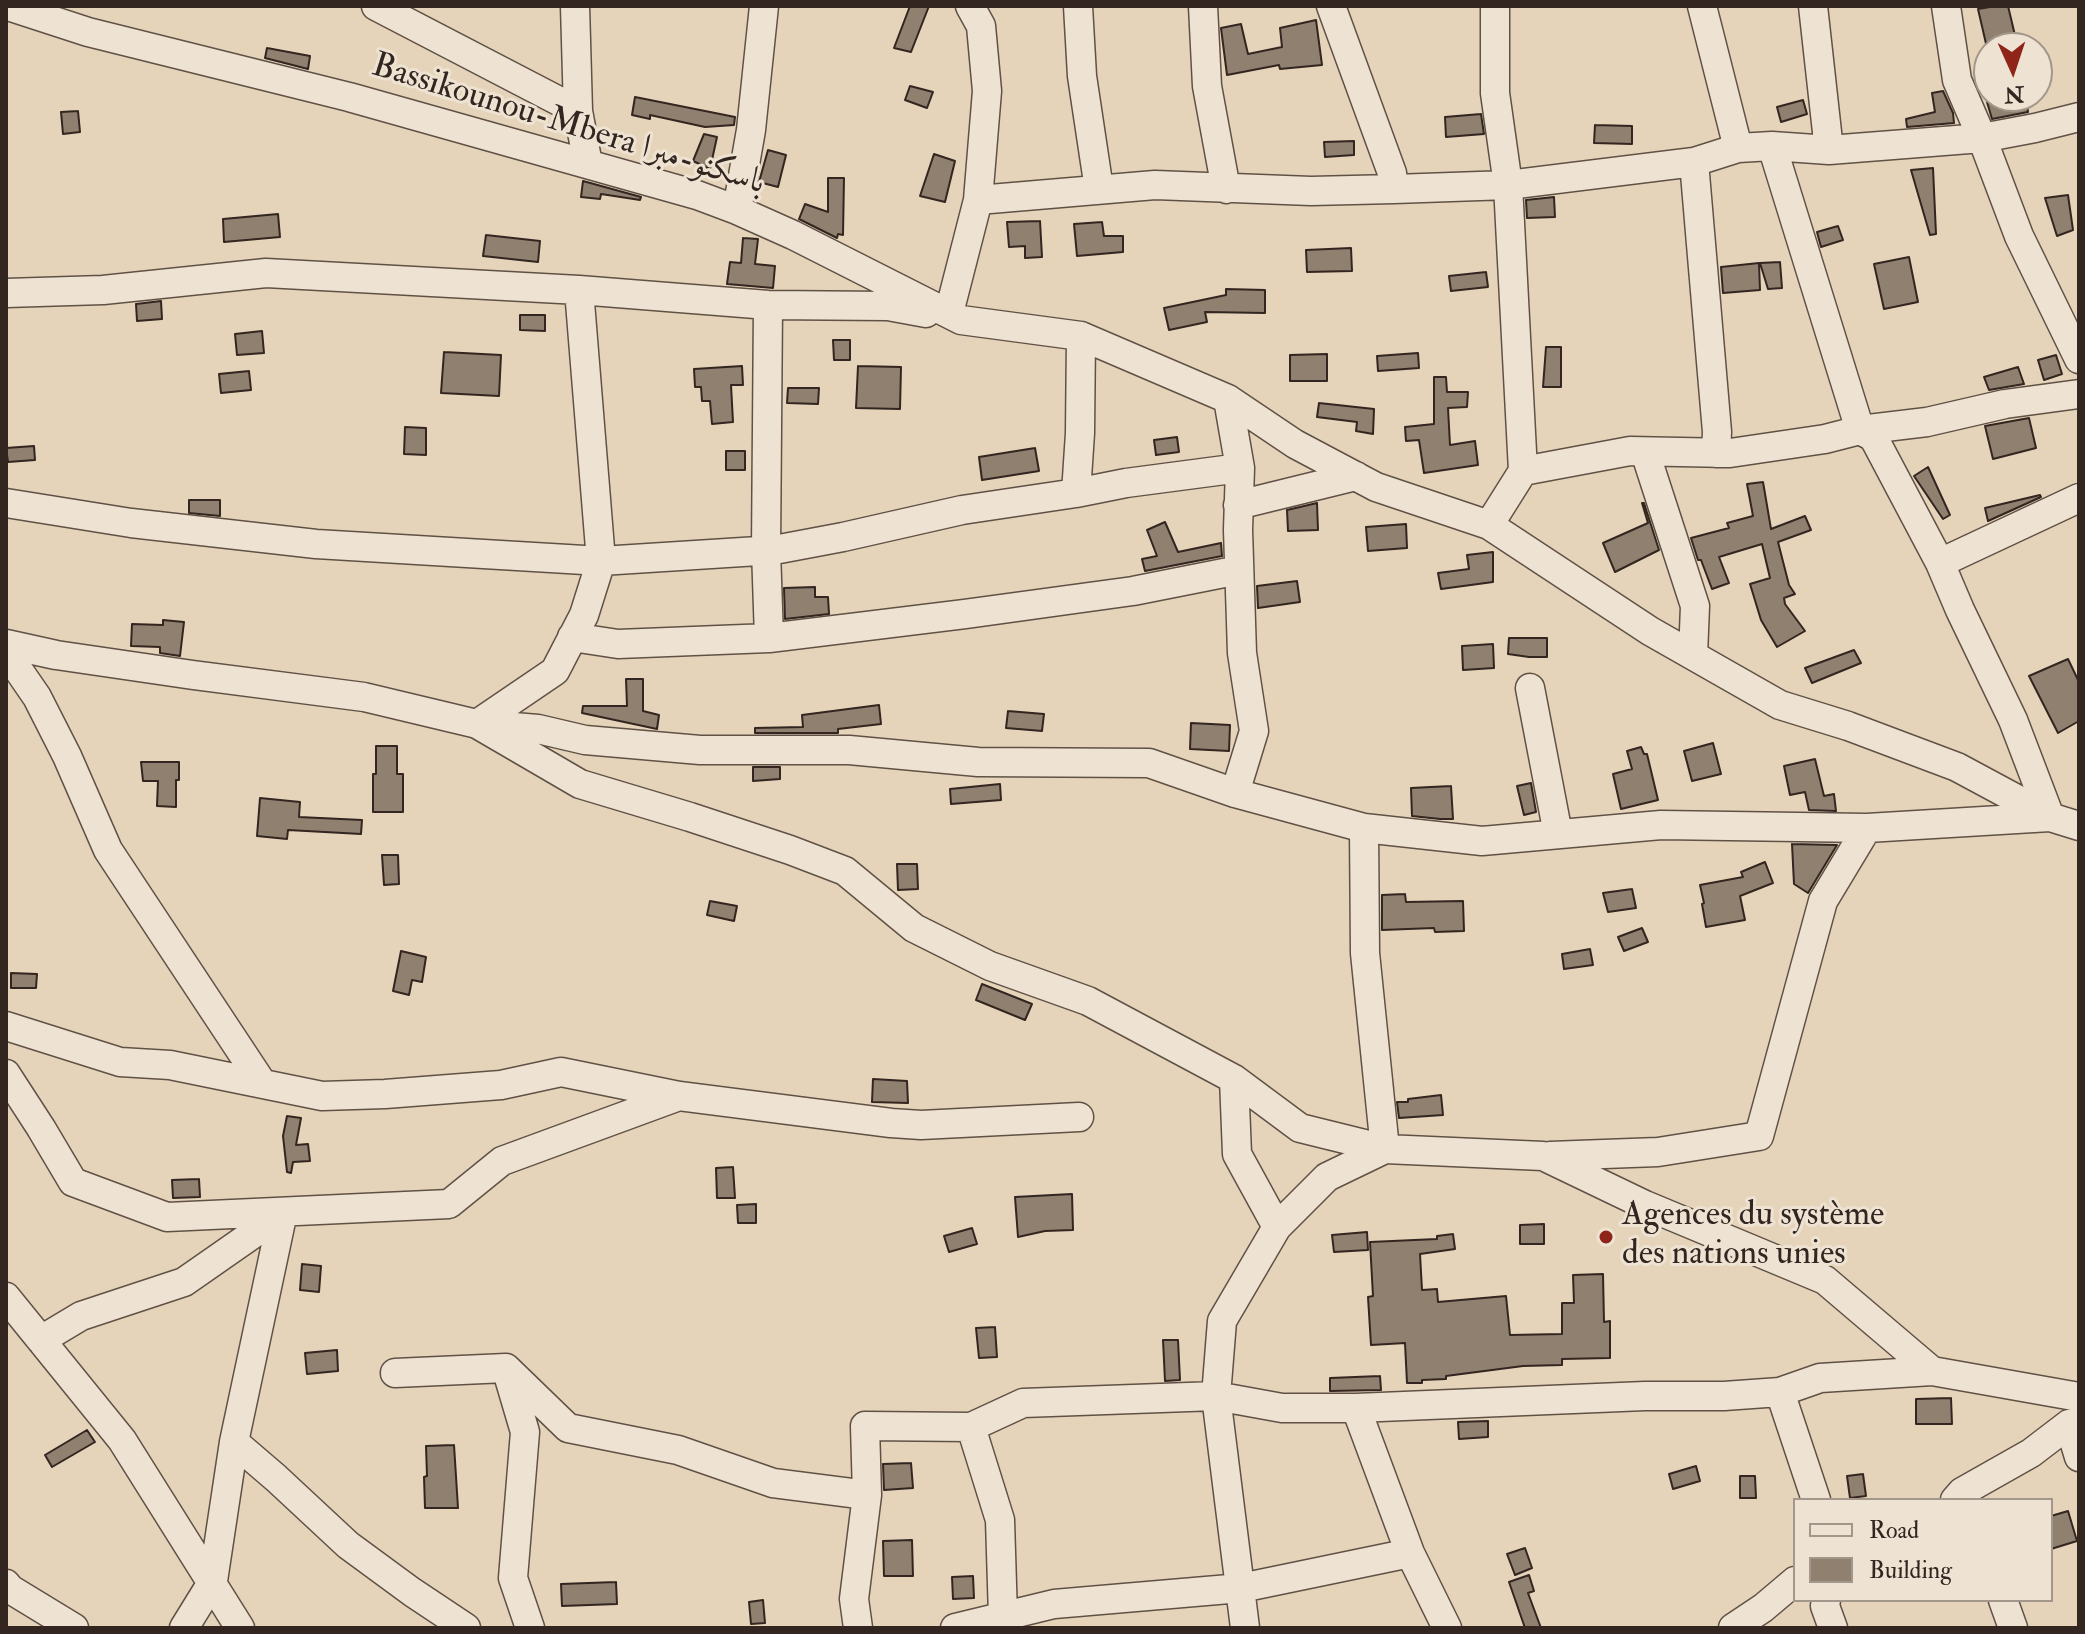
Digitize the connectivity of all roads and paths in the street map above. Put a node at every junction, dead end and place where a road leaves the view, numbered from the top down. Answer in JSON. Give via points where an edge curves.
{"nodes":[{"id":1,"x":8,"y":6,"type":"edge"},
{"id":2,"x":575,"y":6,"type":"edge"},
{"id":3,"x":764,"y":6,"type":"edge"},
{"id":4,"x":970,"y":6,"type":"edge"},
{"id":5,"x":1078,"y":6,"type":"edge"},
{"id":6,"x":1203,"y":6,"type":"edge"},
{"id":7,"x":1331,"y":6,"type":"edge"},
{"id":8,"x":1495,"y":6,"type":"edge"},
{"id":9,"x":1702,"y":6,"type":"edge"},
{"id":10,"x":1813,"y":6,"type":"edge"},
{"id":11,"x":1946,"y":6,"type":"edge"},
{"id":12,"x":391,"y":9,"type":"edge"},
{"id":13,"x":578,"y":111,"type":"junction"},
{"id":14,"x":2079,"y":117,"type":"edge"},
{"id":15,"x":1982,"y":138,"type":"junction"},
{"id":16,"x":1772,"y":146,"type":"junction"},
{"id":17,"x":1738,"y":148,"type":"junction"},
{"id":18,"x":1829,"y":150,"type":"junction"},
{"id":19,"x":1694,"y":162,"type":"junction"},
{"id":20,"x":588,"y":164,"type":"junction"},
{"id":21,"x":1508,"y":185,"type":"junction"},
{"id":22,"x":1099,"y":189,"type":"junction"},
{"id":23,"x":1226,"y":189,"type":"junction"},
{"id":24,"x":1394,"y":189,"type":"junction"},
{"id":25,"x":978,"y":200,"type":"junction"},
{"id":26,"x":737,"y":210,"type":"junction"},
{"id":27,"x":579,"y":290,"type":"junction"},
{"id":28,"x":6,"y":293,"type":"edge"},
{"id":29,"x":768,"y":305,"type":"junction"},
{"id":30,"x":955,"y":317,"type":"junction"},
{"id":31,"x":1081,"y":336,"type":"junction"},
{"id":32,"x":2079,"y":359,"type":"edge"},
{"id":33,"x":2079,"y":394,"type":"edge"},
{"id":34,"x":1228,"y":399,"type":"junction"},
{"id":35,"x":1860,"y":430,"type":"junction"},
{"id":36,"x":1645,"y":452,"type":"junction"},
{"id":37,"x":1716,"y":453,"type":"junction"},
{"id":38,"x":1240,"y":468,"type":"junction"},
{"id":39,"x":1523,"y":471,"type":"junction"},
{"id":40,"x":1356,"y":476,"type":"junction"},
{"id":41,"x":1076,"y":493,"type":"junction"},
{"id":42,"x":2079,"y":498,"type":"edge"},
{"id":43,"x":6,"y":503,"type":"edge"},
{"id":44,"x":1238,"y":505,"type":"junction"},
{"id":45,"x":1489,"y":525,"type":"junction"},
{"id":46,"x":766,"y":550,"type":"junction"},
{"id":47,"x":601,"y":561,"type":"junction"},
{"id":48,"x":1940,"y":563,"type":"junction"},
{"id":49,"x":1239,"y":570,"type":"junction"},
{"id":50,"x":572,"y":637,"type":"junction"},
{"id":51,"x":769,"y":638,"type":"junction"},
{"id":52,"x":6,"y":644,"type":"edge"},
{"id":53,"x":6,"y":652,"type":"edge"},
{"id":54,"x":1693,"y":655,"type":"junction"},
{"id":55,"x":1530,"y":688,"type":"dead end"},
{"id":56,"x":477,"y":724,"type":"junction"},
{"id":57,"x":1235,"y":793,"type":"junction"},
{"id":58,"x":2050,"y":817,"type":"junction"},
{"id":59,"x":2079,"y":826,"type":"edge"},
{"id":60,"x":1364,"y":828,"type":"junction"},
{"id":61,"x":1867,"y":828,"type":"junction"},
{"id":62,"x":1558,"y":834,"type":"junction"},
{"id":63,"x":6,"y":1026,"type":"edge"},
{"id":64,"x":6,"y":1074,"type":"edge"},
{"id":65,"x":1234,"y":1079,"type":"junction"},
{"id":66,"x":262,"y":1083,"type":"junction"},
{"id":67,"x":679,"y":1096,"type":"junction"},
{"id":68,"x":1079,"y":1117,"type":"dead end"},
{"id":69,"x":1385,"y":1149,"type":"junction"},
{"id":70,"x":1543,"y":1156,"type":"junction"},
{"id":71,"x":283,"y":1212,"type":"junction"},
{"id":72,"x":1277,"y":1227,"type":"junction"},
{"id":73,"x":6,"y":1297,"type":"edge"},
{"id":74,"x":41,"y":1340,"type":"junction"},
{"id":75,"x":506,"y":1368,"type":"junction"},
{"id":76,"x":1932,"y":1371,"type":"junction"},
{"id":77,"x":395,"y":1373,"type":"dead end"},
{"id":78,"x":1780,"y":1392,"type":"junction"},
{"id":79,"x":1216,"y":1396,"type":"junction"},
{"id":80,"x":2079,"y":1397,"type":"edge"},
{"id":81,"x":1356,"y":1408,"type":"junction"},
{"id":82,"x":2074,"y":1423,"type":"edge"},
{"id":83,"x":971,"y":1427,"type":"junction"},
{"id":84,"x":234,"y":1442,"type":"junction"},
{"id":85,"x":2079,"y":1457,"type":"edge"},
{"id":86,"x":867,"y":1495,"type":"junction"},
{"id":87,"x":1961,"y":1497,"type":"edge"},
{"id":88,"x":1815,"y":1498,"type":"edge"},
{"id":89,"x":1410,"y":1553,"type":"junction"},
{"id":90,"x":213,"y":1581,"type":"junction"},
{"id":91,"x":1793,"y":1583,"type":"edge"},
{"id":92,"x":6,"y":1584,"type":"edge"},
{"id":93,"x":1241,"y":1588,"type":"junction"},
{"id":94,"x":1826,"y":1602,"type":"edge"},
{"id":95,"x":2004,"y":1602,"type":"edge"},
{"id":96,"x":1003,"y":1617,"type":"junction"},
{"id":97,"x":74,"y":1628,"type":"edge"},
{"id":98,"x":184,"y":1628,"type":"edge"},
{"id":99,"x":240,"y":1628,"type":"edge"},
{"id":100,"x":466,"y":1628,"type":"edge"},
{"id":101,"x":530,"y":1628,"type":"edge"},
{"id":102,"x":858,"y":1628,"type":"edge"},
{"id":103,"x":955,"y":1628,"type":"edge"},
{"id":104,"x":1245,"y":1628,"type":"edge"},
{"id":105,"x":1447,"y":1628,"type":"edge"},
{"id":106,"x":1733,"y":1628,"type":"edge"},
{"id":107,"x":1833,"y":1628,"type":"edge"},
{"id":108,"x":2013,"y":1628,"type":"edge"}],
"edges":[{"from":1,"to":20,"type":"street","name":"Bassikounou-Mbera باسكنو-مبرا","via":[[88,32]]},
{"from":2,"to":13,"type":"street"},
{"from":3,"to":26,"type":"street"},
{"from":4,"to":25,"type":"street","via":[[981,26],[987,91]]},
{"from":5,"to":22,"type":"street","via":[[1082,76]]},
{"from":6,"to":23,"type":"street","via":[[1207,86]]},
{"from":7,"to":24,"type":"street"},
{"from":8,"to":21,"type":"street","via":[[1495,93]]},
{"from":9,"to":17,"type":"street"},
{"from":10,"to":18,"type":"street"},
{"from":11,"to":15,"type":"street","via":[[1957,80]]},
{"from":12,"to":13,"type":"street"},
{"from":13,"to":20,"type":"street"},
{"from":14,"to":15,"type":"street"},
{"from":15,"to":18,"type":"street"},
{"from":15,"to":32,"type":"street","via":[[2019,236]]},
{"from":16,"to":17,"type":"street"},
{"from":16,"to":18,"type":"street"},
{"from":16,"to":35,"type":"street"},
{"from":17,"to":19,"type":"street"},
{"from":19,"to":21,"type":"street"},
{"from":19,"to":37,"type":"street"},
{"from":20,"to":26,"type":"street","name":"Bassikounou-Mbera باسكنو-مبرا"},
{"from":21,"to":24,"type":"street"},
{"from":21,"to":39,"type":"street"},
{"from":22,"to":23,"type":"street"},
{"from":22,"to":25,"type":"street"},
{"from":23,"to":24,"type":"street"},
{"from":25,"to":30,"type":"street"},
{"from":26,"to":30,"type":"street","name":"Bassikounou-Mbera باسكنو-مبرا"},
{"from":27,"to":28,"type":"street","via":[[266,273],[103,290]]},
{"from":27,"to":29,"type":"street"},
{"from":27,"to":47,"type":"street"},
{"from":29,"to":30,"type":"street","via":[[888,306]]},
{"from":29,"to":46,"type":"street"},
{"from":30,"to":31,"type":"street","name":"Bassikounou-Mbera باسكنو-مبرا"},
{"from":31,"to":34,"type":"street","name":"Bassikounou-Mbera باسكنو-مبرا"},
{"from":31,"to":41,"type":"street"},
{"from":33,"to":35,"type":"street"},
{"from":34,"to":38,"type":"street"},
{"from":34,"to":40,"type":"street","name":"Bassikounou-Mbera باسكنو-مبرا","via":[[1295,444]]},
{"from":35,"to":37,"type":"street"},
{"from":35,"to":48,"type":"street","via":[[1873,437]]},
{"from":36,"to":37,"type":"street"},
{"from":36,"to":39,"type":"street"},
{"from":36,"to":54,"type":"street","via":[[1695,606]]},
{"from":38,"to":41,"type":"street"},
{"from":38,"to":44,"type":"street"},
{"from":39,"to":45,"type":"street"},
{"from":40,"to":44,"type":"street"},
{"from":40,"to":45,"type":"street","name":"Bassikounou-Mbera باسكنو-مبرا"},
{"from":41,"to":46,"type":"street"},
{"from":42,"to":48,"type":"street"},
{"from":43,"to":47,"type":"street","via":[[316,544]]},
{"from":44,"to":49,"type":"street"},
{"from":45,"to":54,"type":"street","name":"Bassikounou-Mbera باسكنو-مبرا"},
{"from":46,"to":47,"type":"street"},
{"from":46,"to":51,"type":"street"},
{"from":47,"to":50,"type":"street"},
{"from":48,"to":58,"type":"street","via":[[2013,720]]},
{"from":49,"to":51,"type":"street","via":[[1133,591]]},
{"from":49,"to":57,"type":"street","via":[[1242,653],[1254,731]]},
{"from":50,"to":51,"type":"street","via":[[618,644]]},
{"from":50,"to":56,"type":"street","via":[[555,671]]},
{"from":52,"to":56,"type":"street","via":[[364,697]]},
{"from":53,"to":66,"type":"street","via":[[37,697],[108,850]]},
{"from":54,"to":58,"type":"street","name":"Bassikounou-Mbera باسكنو-مبرا","via":[[1780,705],[1957,767]]},
{"from":55,"to":62,"type":"street"},
{"from":56,"to":57,"type":"street","via":[[700,750],[849,750],[978,762],[1149,763]]},
{"from":56,"to":65,"type":"street","via":[[580,784],[845,871],[914,928],[990,966],[1088,1001]]},
{"from":57,"to":60,"type":"street"},
{"from":58,"to":59,"type":"street","name":"Bassikounou-Mbera باسكنو-مبرا"},
{"from":58,"to":61,"type":"street"},
{"from":60,"to":62,"type":"street","via":[[1482,841]]},
{"from":60,"to":69,"type":"street","via":[[1365,953]]},
{"from":61,"to":62,"type":"street","via":[[1661,825]]},
{"from":61,"to":70,"type":"street","via":[[1823,901],[1759,1136],[1658,1152]]},
{"from":63,"to":66,"type":"street","via":[[120,1062],[170,1065]]},
{"from":64,"to":71,"type":"street","via":[[73,1182],[167,1217]]},
{"from":65,"to":69,"type":"street","via":[[1300,1128]]},
{"from":65,"to":72,"type":"street","via":[[1237,1154]]},
{"from":66,"to":67,"type":"street","via":[[322,1096],[385,1094],[501,1085],[561,1072]]},
{"from":67,"to":68,"type":"street","via":[[921,1125]]},
{"from":67,"to":71,"type":"street","via":[[502,1161],[449,1204]]},
{"from":69,"to":70,"type":"street"},
{"from":69,"to":72,"type":"street","via":[[1327,1177]]},
{"from":70,"to":76,"type":"street","via":[[1825,1280]]},
{"from":71,"to":74,"type":"street","via":[[184,1282],[81,1316]]},
{"from":71,"to":84,"type":"street"},
{"from":72,"to":79,"type":"street","via":[[1222,1321]]},
{"from":73,"to":74,"type":"street"},
{"from":74,"to":90,"type":"street","via":[[122,1440]]},
{"from":75,"to":77,"type":"street"},
{"from":75,"to":86,"type":"street","via":[[568,1428],[678,1450],[773,1483]]},
{"from":75,"to":101,"type":"street","via":[[525,1432],[513,1578]]},
{"from":76,"to":78,"type":"street","via":[[1820,1378]]},
{"from":76,"to":80,"type":"street"},
{"from":78,"to":81,"type":"street"},
{"from":78,"to":88,"type":"street"},
{"from":79,"to":81,"type":"street","via":[[1282,1408]]},
{"from":79,"to":83,"type":"street","via":[[1023,1403]]},
{"from":79,"to":93,"type":"street"},
{"from":81,"to":89,"type":"street"},
{"from":82,"to":85,"type":"street"},
{"from":82,"to":87,"type":"street"},
{"from":83,"to":86,"type":"street","via":[[865,1426]]},
{"from":83,"to":96,"type":"street","via":[[1000,1520]]},
{"from":84,"to":90,"type":"street"},
{"from":84,"to":100,"type":"street","via":[[348,1545]]},
{"from":86,"to":102,"type":"street","via":[[854,1599]]},
{"from":89,"to":93,"type":"street"},
{"from":89,"to":105,"type":"street"},
{"from":90,"to":98,"type":"street"},
{"from":90,"to":99,"type":"street"},
{"from":91,"to":106,"type":"street"},
{"from":92,"to":97,"type":"street"},
{"from":93,"to":96,"type":"street","via":[[1054,1604]]},
{"from":93,"to":104,"type":"street"},
{"from":94,"to":107,"type":"street"},
{"from":95,"to":108,"type":"street"},
{"from":96,"to":103,"type":"street"}]}
